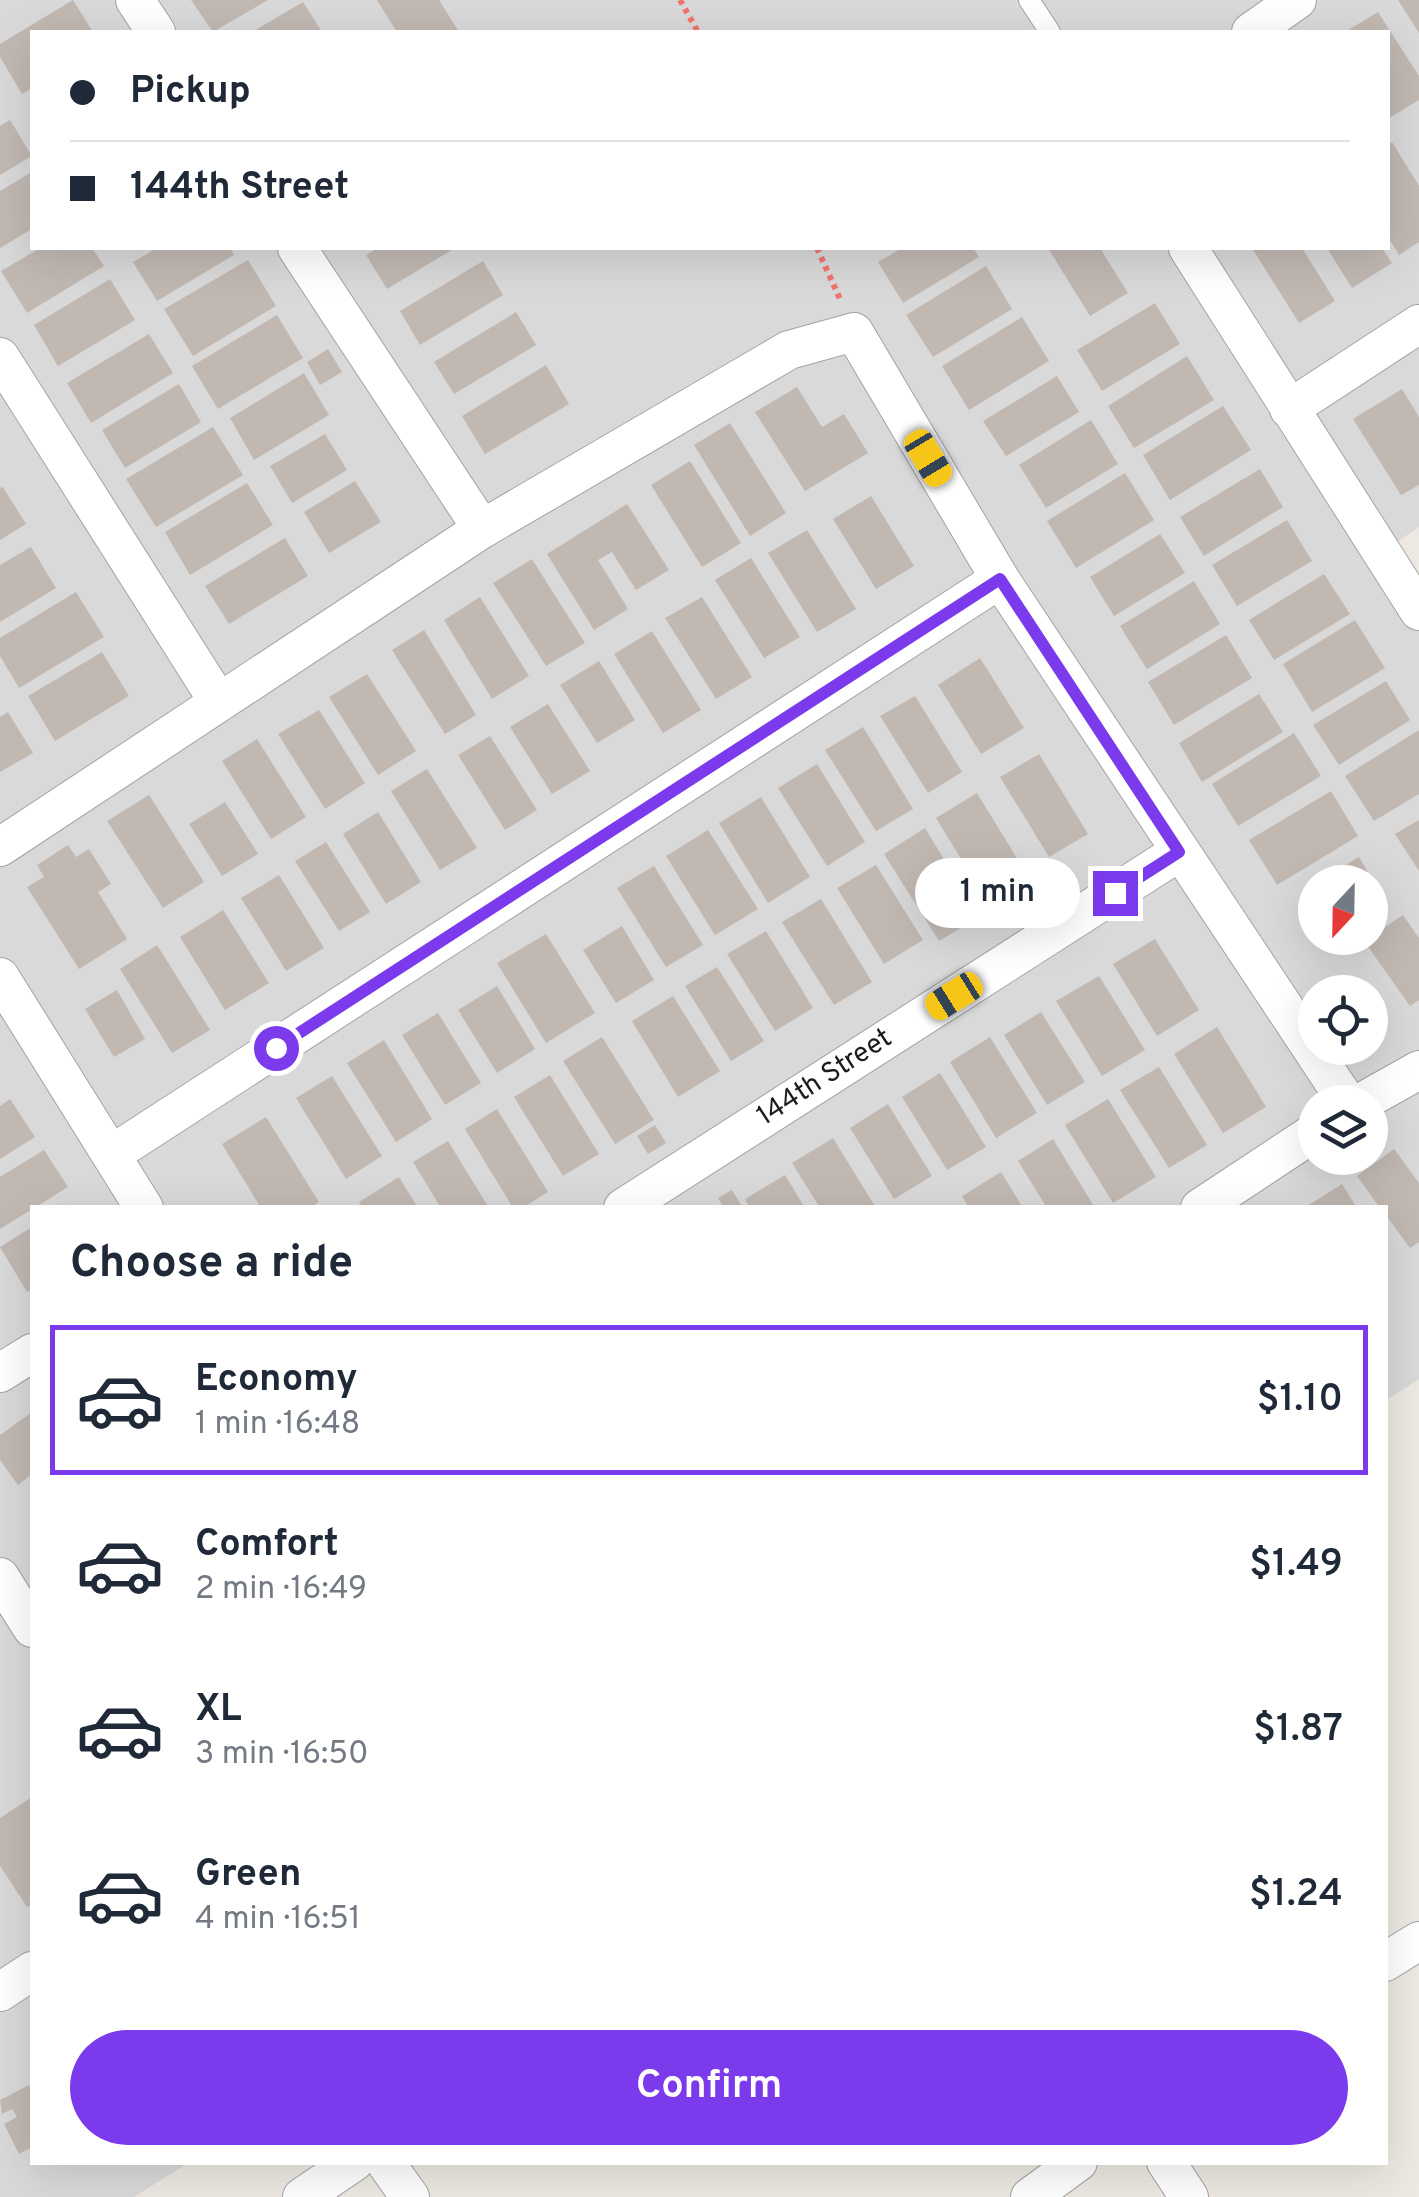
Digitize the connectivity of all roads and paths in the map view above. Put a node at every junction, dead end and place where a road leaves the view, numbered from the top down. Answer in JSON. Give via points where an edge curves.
{"nodes":[{"id":1,"x":135,"y":0,"type":"edge"},
{"id":2,"x":680,"y":0,"type":"edge"},
{"id":3,"x":1029,"y":0,"type":"edge"},
{"id":4,"x":1297,"y":0,"type":"edge"},
{"id":5,"x":155,"y":30,"type":"edge"},
{"id":6,"x":697,"y":30,"type":"edge"},
{"id":7,"x":1049,"y":30,"type":"edge"},
{"id":8,"x":1254,"y":30,"type":"edge"},
{"id":9,"x":298,"y":250,"type":"edge"},
{"id":10,"x":818,"y":250,"type":"edge"},
{"id":11,"x":1189,"y":250,"type":"edge"},
{"id":12,"x":1419,"y":324,"type":"edge"},
{"id":13,"x":854,"y":332,"type":"junction"},
{"id":14,"x":0,"y":357,"type":"edge"},
{"id":15,"x":1290,"y":409,"type":"junction"},
{"id":16,"x":482,"y":530,"type":"junction"},
{"id":17,"x":1000,"y":579,"type":"junction"},
{"id":18,"x":1419,"y":611,"type":"edge"},
{"id":19,"x":218,"y":700,"type":"junction"},
{"id":20,"x":0,"y":848,"type":"edge"},
{"id":21,"x":1179,"y":852,"type":"junction"},
{"id":22,"x":0,"y":977,"type":"edge"},
{"id":23,"x":1419,"y":1070,"type":"edge"},
{"id":24,"x":1336,"y":1085,"type":"edge"},
{"id":25,"x":1388,"y":1087,"type":"edge"},
{"id":26,"x":1298,"y":1143,"type":"edge"},
{"id":27,"x":112,"y":1154,"type":"junction"},
{"id":28,"x":142,"y":1205,"type":"edge"},
{"id":29,"x":627,"y":1205,"type":"edge"},
{"id":30,"x":1205,"y":1205,"type":"edge"},
{"id":31,"x":30,"y":1354,"type":"edge"},
{"id":32,"x":0,"y":1373,"type":"edge"},
{"id":33,"x":1419,"y":1940,"type":"edge"},
{"id":34,"x":1388,"y":1960,"type":"edge"},
{"id":35,"x":30,"y":1973,"type":"edge"},
{"id":36,"x":0,"y":1992,"type":"edge"},
{"id":37,"x":350,"y":2165,"type":"edge"},
{"id":38,"x":388,"y":2165,"type":"edge"},
{"id":39,"x":1074,"y":2165,"type":"edge"},
{"id":40,"x":1168,"y":2165,"type":"edge"},
{"id":41,"x":302,"y":2197,"type":"edge"},
{"id":42,"x":410,"y":2197,"type":"edge"},
{"id":43,"x":1030,"y":2197,"type":"edge"},
{"id":44,"x":1189,"y":2197,"type":"edge"}],
"edges":[{"from":1,"to":5,"type":"street"},
{"from":2,"to":6,"type":"path"},
{"from":3,"to":7,"type":"lane"},
{"from":4,"to":8,"type":"street"},
{"from":9,"to":16,"type":"street"},
{"from":10,"to":13,"type":"path"},
{"from":11,"to":15,"type":"street"},
{"from":12,"to":15,"type":"street"},
{"from":13,"to":16,"type":"street","via":[[789,350]]},
{"from":13,"to":17,"type":"street"},
{"from":14,"to":19,"type":"street"},
{"from":15,"to":18,"type":"street"},
{"from":16,"to":19,"type":"street"},
{"from":17,"to":21,"type":"street"},
{"from":17,"to":27,"type":"street"},
{"from":19,"to":20,"type":"street"},
{"from":21,"to":24,"type":"street"},
{"from":21,"to":29,"type":"street","name":"144th Street"},
{"from":22,"to":27,"type":"street"},
{"from":23,"to":25,"type":"street"},
{"from":26,"to":30,"type":"street"},
{"from":27,"to":28,"type":"street"},
{"from":31,"to":32,"type":"street"},
{"from":33,"to":34,"type":"street"},
{"from":35,"to":36,"type":"street"},
{"from":37,"to":41,"type":"street"},
{"from":38,"to":42,"type":"street"},
{"from":39,"to":43,"type":"street"},
{"from":40,"to":44,"type":"street"}]}
